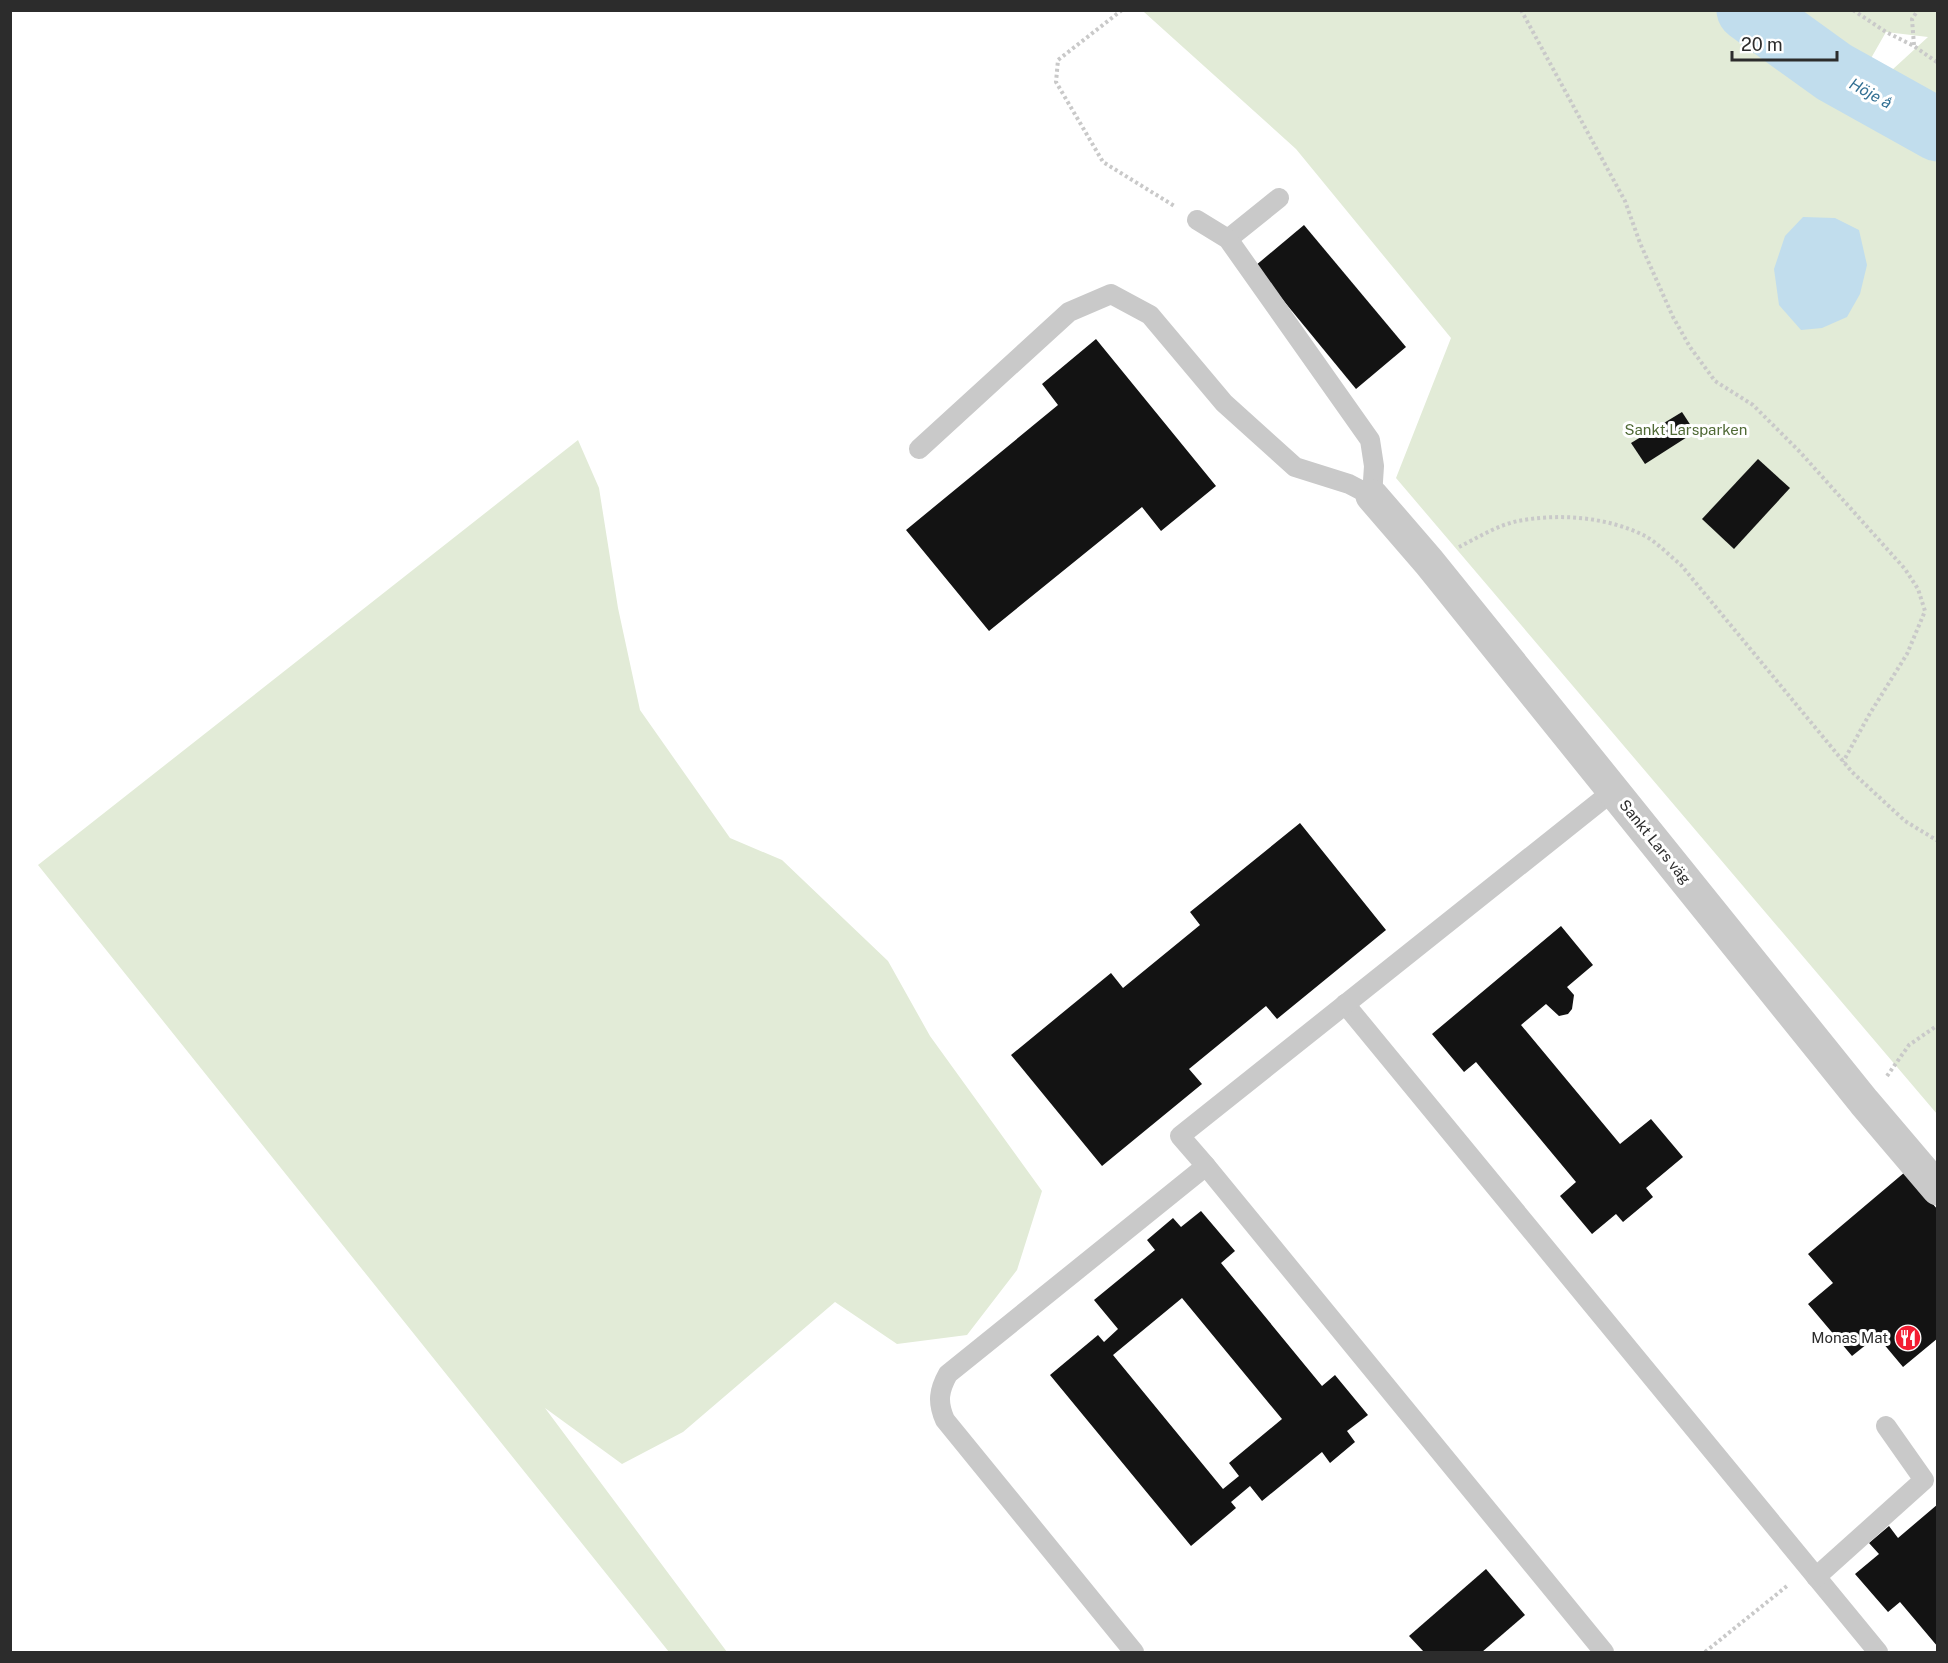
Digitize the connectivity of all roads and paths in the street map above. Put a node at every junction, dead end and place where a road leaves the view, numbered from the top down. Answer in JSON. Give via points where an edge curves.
{"nodes":[{"id":1,"x":1122,"y":10,"type":"edge"},
{"id":2,"x":1521,"y":10,"type":"edge"},
{"id":3,"x":1853,"y":10,"type":"edge"},
{"id":4,"x":1918,"y":10,"type":"edge"},
{"id":5,"x":1914,"y":46,"type":"junction"},
{"id":6,"x":1938,"y":63,"type":"edge"},
{"id":7,"x":1279,"y":198,"type":"dead end"},
{"id":8,"x":1197,"y":220,"type":"joint"},
{"id":9,"x":1228,"y":239,"type":"junction"},
{"id":10,"x":920,"y":448,"type":"dead end"},
{"id":11,"x":1372,"y":496,"type":"junction"},
{"id":12,"x":1429,"y":562,"type":"junction"},
{"id":13,"x":1843,"y":762,"type":"junction"},
{"id":14,"x":1613,"y":791,"type":"junction"},
{"id":15,"x":1938,"y":841,"type":"edge"},
{"id":16,"x":1345,"y":1004,"type":"junction"},
{"id":17,"x":1938,"y":1025,"type":"edge"},
{"id":18,"x":1884,"y":1081,"type":"dead end"},
{"id":19,"x":1206,"y":1166,"type":"junction"},
{"id":20,"x":1938,"y":1189,"type":"edge"},
{"id":21,"x":1886,"y":1426,"type":"dead end"},
{"id":22,"x":1812,"y":1573,"type":"junction"},
{"id":23,"x":1134,"y":1653,"type":"edge"},
{"id":24,"x":1604,"y":1653,"type":"edge"},
{"id":25,"x":1705,"y":1653,"type":"edge"},
{"id":26,"x":1878,"y":1653,"type":"edge"}],
"edges":[{"from":1,"to":8,"type":"path","via":[[1058,60],[1056,82],[1103,162]]},
{"from":2,"to":13,"type":"path","via":[[1625,201],[1640,243],[1690,347],[1715,381],[1753,405],[1800,452],[1905,569],[1918,589],[1925,611],[1907,654]]},
{"from":3,"to":5,"type":"path"},
{"from":4,"to":5,"type":"path","via":[[1912,20]]},
{"from":5,"to":6,"type":"path"},
{"from":7,"to":9,"type":"lane"},
{"from":8,"to":9,"type":"lane"},
{"from":9,"to":11,"type":"lane","via":[[1370,440],[1374,466]]},
{"from":10,"to":11,"type":"lane","via":[[1069,312],[1111,294],[1150,315],[1224,403],[1295,467],[1349,484]]},
{"from":11,"to":12,"type":"street","name":"Sankt Lars väg"},
{"from":12,"to":13,"type":"path","via":[[1516,521],[1586,519],[1617,524],[1647,537],[1681,565]]},
{"from":12,"to":14,"type":"street","name":"Sankt Lars väg"},
{"from":13,"to":15,"type":"path","via":[[1905,821]]},
{"from":14,"to":16,"type":"lane"},
{"from":14,"to":20,"type":"street","name":"Sankt Lars väg"},
{"from":16,"to":19,"type":"lane","via":[[1180,1136]]},
{"from":16,"to":22,"type":"lane"},
{"from":17,"to":18,"type":"path","via":[[1909,1045]]},
{"from":19,"to":23,"type":"lane","via":[[948,1374],[940,1386],[940,1409],[945,1420]]},
{"from":19,"to":24,"type":"lane"},
{"from":21,"to":22,"type":"lane","via":[[1924,1480]]},
{"from":22,"to":25,"type":"path"},
{"from":22,"to":26,"type":"lane"}]}
